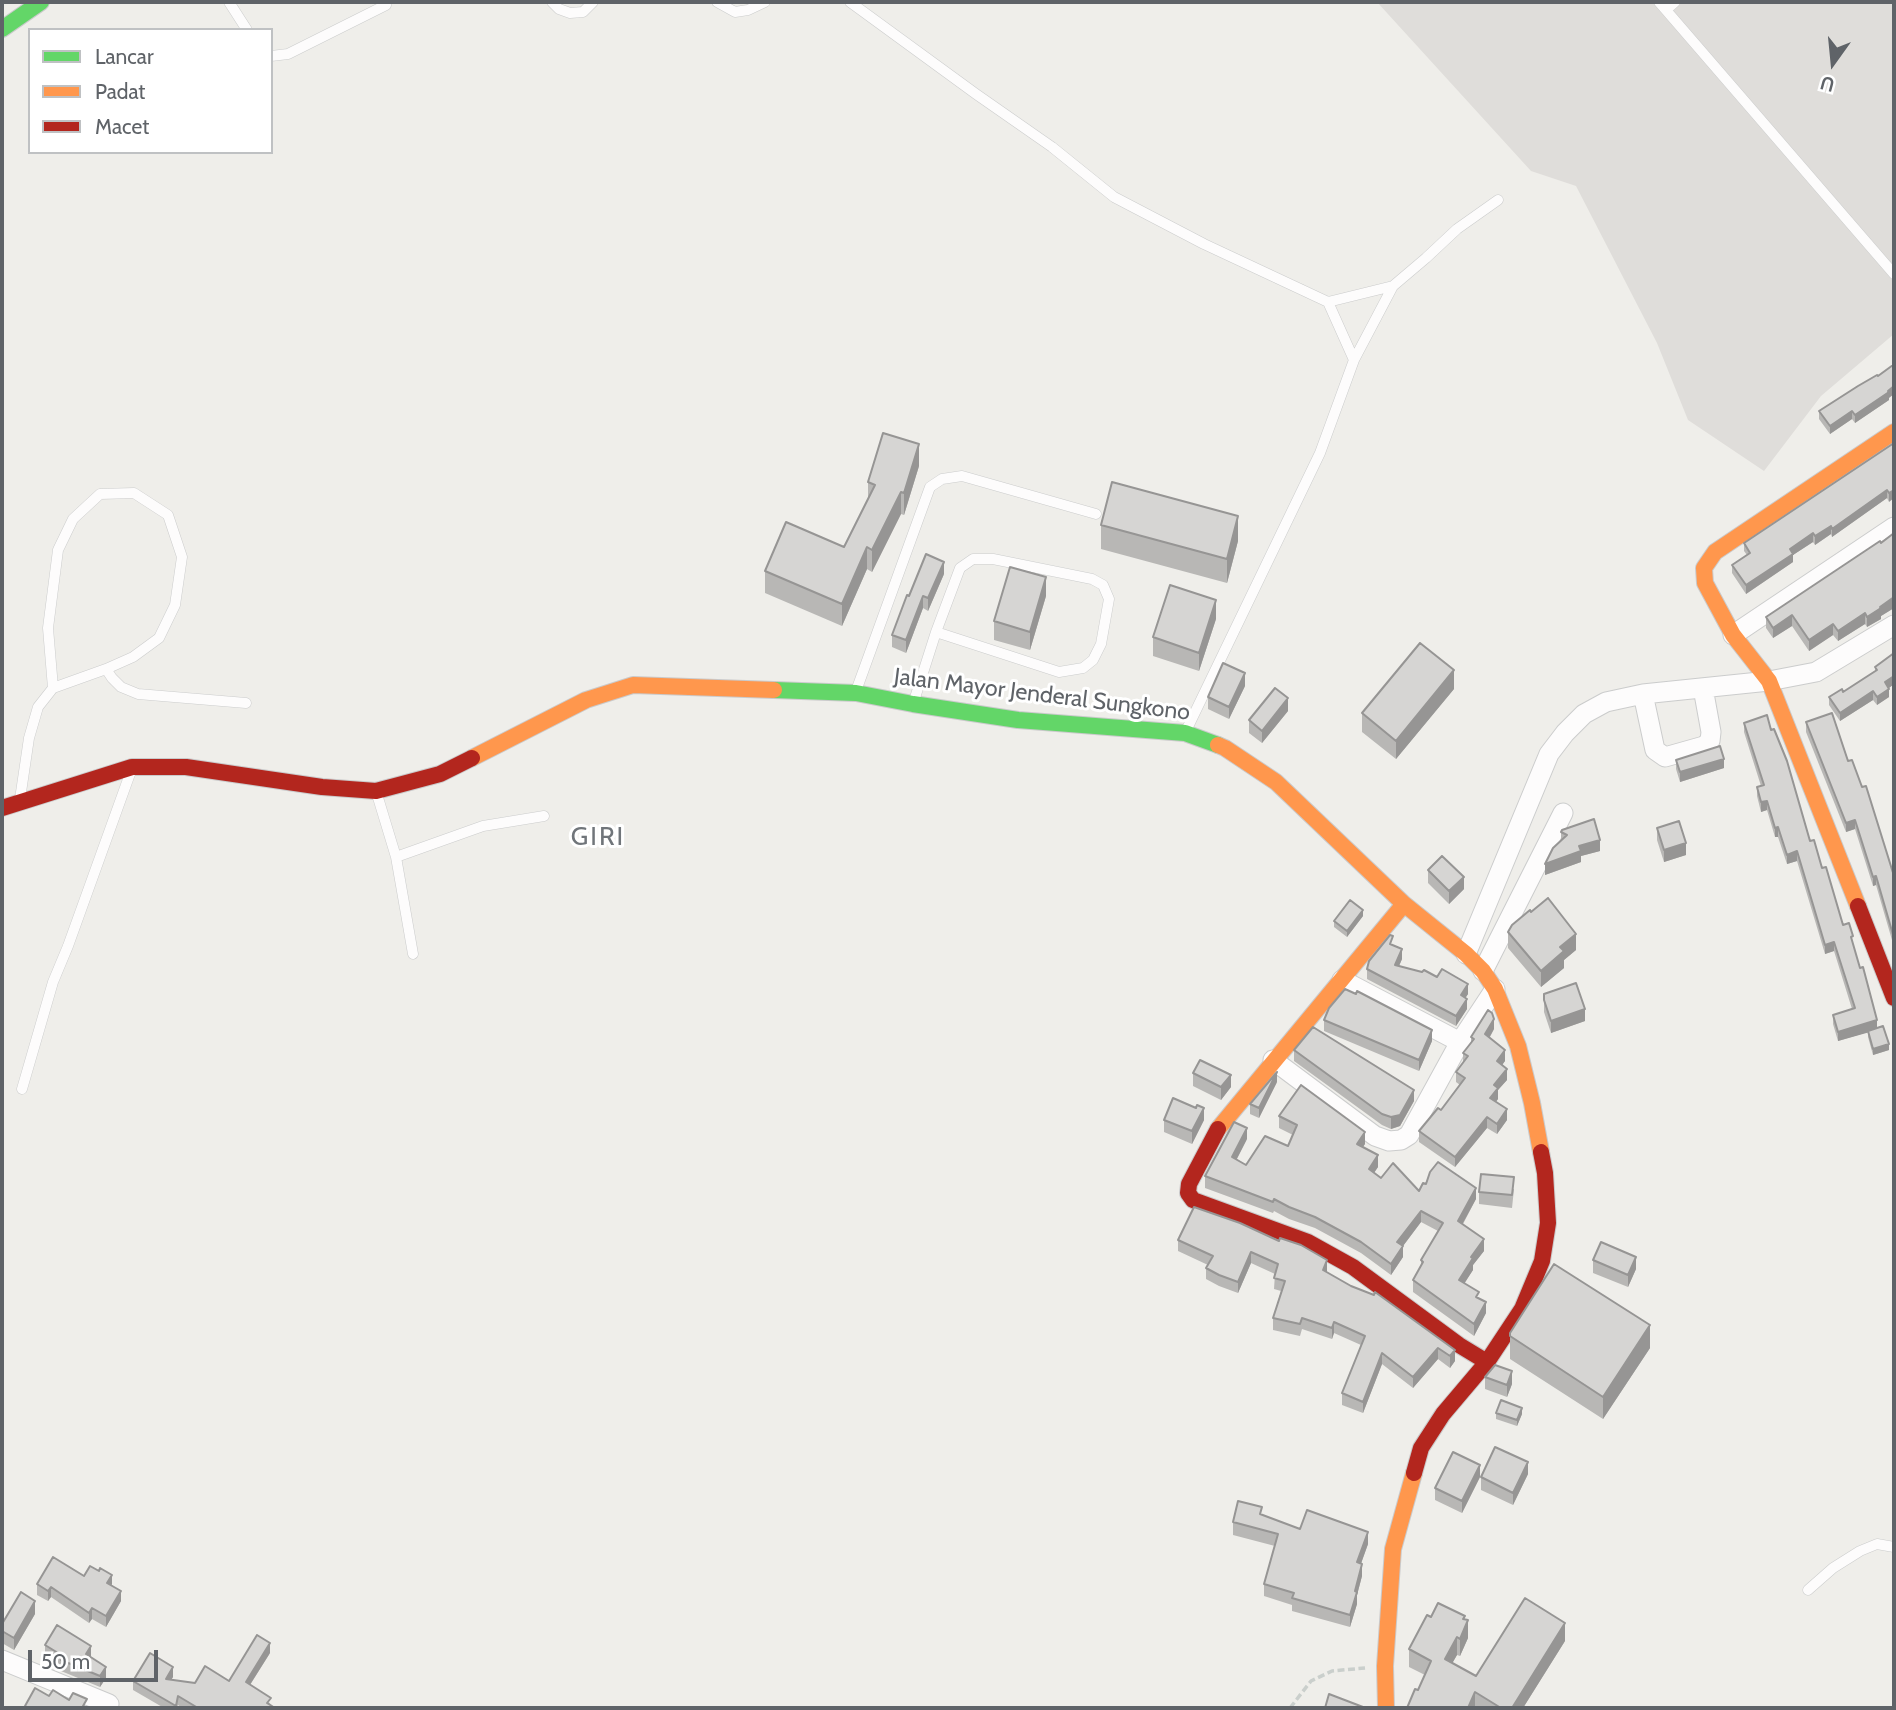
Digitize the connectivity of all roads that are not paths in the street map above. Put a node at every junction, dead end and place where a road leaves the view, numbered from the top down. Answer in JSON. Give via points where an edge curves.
{"nodes":[{"id":1,"x":41,"y":2,"type":"edge"},
{"id":2,"x":229,"y":2,"type":"edge"},
{"id":3,"x":552,"y":2,"type":"edge"},
{"id":4,"x":593,"y":2,"type":"edge"},
{"id":5,"x":717,"y":2,"type":"edge"},
{"id":6,"x":765,"y":2,"type":"edge"},
{"id":7,"x":850,"y":2,"type":"edge"},
{"id":8,"x":1675,"y":2,"type":"edge"},
{"id":9,"x":386,"y":5,"type":"dead end"},
{"id":10,"x":1662,"y":6,"type":"edge"},
{"id":11,"x":8,"y":21,"type":"edge"},
{"id":12,"x":246,"y":28,"type":"edge"},
{"id":13,"x":273,"y":56,"type":"edge"},
{"id":14,"x":1498,"y":200,"type":"dead end"},
{"id":15,"x":1894,"y":274,"type":"edge"},
{"id":16,"x":1393,"y":286,"type":"junction"},
{"id":17,"x":1328,"y":302,"type":"junction"},
{"id":18,"x":1354,"y":360,"type":"junction"},
{"id":19,"x":1894,"y":432,"type":"edge"},
{"id":20,"x":1096,"y":514,"type":"dead end"},
{"id":21,"x":1894,"y":527,"type":"edge"},
{"id":22,"x":1894,"y":625,"type":"edge"},
{"id":23,"x":936,"y":632,"type":"junction"},
{"id":24,"x":1734,"y":635,"type":"junction"},
{"id":25,"x":106,"y":669,"type":"junction"},
{"id":26,"x":1769,"y":681,"type":"junction"},
{"id":27,"x":53,"y":688,"type":"junction"},
{"id":28,"x":1703,"y":688,"type":"junction"},
{"id":29,"x":856,"y":693,"type":"junction"},
{"id":30,"x":1643,"y":694,"type":"junction"},
{"id":31,"x":246,"y":704,"type":"dead end"},
{"id":32,"x":913,"y":704,"type":"junction"},
{"id":33,"x":1185,"y":733,"type":"junction"},
{"id":34,"x":132,"y":767,"type":"junction"},
{"id":35,"x":376,"y":791,"type":"junction"},
{"id":36,"x":19,"y":803,"type":"junction"},
{"id":37,"x":2,"y":808,"type":"edge"},
{"id":38,"x":1563,"y":813,"type":"dead end"},
{"id":39,"x":544,"y":816,"type":"dead end"},
{"id":40,"x":396,"y":856,"type":"junction"},
{"id":41,"x":1404,"y":904,"type":"junction"},
{"id":42,"x":413,"y":954,"type":"dead end"},
{"id":43,"x":1466,"y":954,"type":"junction"},
{"id":44,"x":1483,"y":971,"type":"junction"},
{"id":45,"x":1342,"y":980,"type":"junction"},
{"id":46,"x":1495,"y":989,"type":"junction"},
{"id":47,"x":1894,"y":998,"type":"edge"},
{"id":48,"x":1460,"y":1042,"type":"junction"},
{"id":49,"x":1273,"y":1060,"type":"junction"},
{"id":50,"x":22,"y":1089,"type":"dead end"},
{"id":51,"x":1487,"y":1362,"type":"junction"},
{"id":52,"x":1894,"y":1547,"type":"edge"},
{"id":53,"x":1808,"y":1590,"type":"dead end"},
{"id":54,"x":2,"y":1660,"type":"edge"},
{"id":55,"x":111,"y":1707,"type":"edge"},
{"id":56,"x":1386,"y":1708,"type":"edge"}],
"edges":[{"from":1,"to":11,"type":"main road"},
{"from":2,"to":12,"type":"lane"},
{"from":3,"to":4,"type":"lane","via":[[570,13],[583,12]]},
{"from":5,"to":6,"type":"lane","via":[[735,12]]},
{"from":7,"to":17,"type":"lane","via":[[1052,147],[1114,198]]},
{"from":8,"to":10,"type":"lane"},
{"from":9,"to":13,"type":"lane","via":[[288,54]]},
{"from":10,"to":15,"type":"lane"},
{"from":14,"to":16,"type":"lane","via":[[1457,229]]},
{"from":16,"to":17,"type":"lane"},
{"from":16,"to":18,"type":"lane"},
{"from":17,"to":18,"type":"lane"},
{"from":18,"to":33,"type":"lane","via":[[1320,453]]},
{"from":19,"to":24,"type":"main road","via":[[1715,552],[1704,568],[1705,583]]},
{"from":20,"to":29,"type":"lane","via":[[962,476],[942,479],[930,487]]},
{"from":21,"to":24,"type":"street"},
{"from":22,"to":26,"type":"street","via":[[1816,672]]},
{"from":23,"to":23,"type":"lane","via":[[960,568],[973,559],[1093,579],[1103,585],[1109,599],[1101,645],[1083,668],[1059,672]]},
{"from":23,"to":32,"type":"lane"},
{"from":24,"to":26,"type":"main road"},
{"from":25,"to":27,"type":"lane"},
{"from":25,"to":27,"type":"lane","via":[[159,638],[175,605],[183,557],[168,515],[134,493],[100,494],[73,519],[58,550],[48,628]]},
{"from":25,"to":31,"type":"lane","via":[[121,687],[138,694]]},
{"from":26,"to":28,"type":"street"},
{"from":26,"to":47,"type":"main road"},
{"from":27,"to":36,"type":"lane","via":[[38,707]]},
{"from":28,"to":30,"type":"street"},
{"from":28,"to":30,"type":"street","via":[[1710,741],[1665,757],[1655,750]]},
{"from":29,"to":32,"type":"main road","name":"Jalan Mayor Jenderal Sungkono"},
{"from":29,"to":35,"type":"main road","name":"Jalan Mayor Jenderal Sungkono","via":[[633,685],[586,700],[440,774]]},
{"from":30,"to":43,"type":"street","via":[[1606,702],[1584,714],[1549,754]]},
{"from":32,"to":33,"type":"main road","name":"Jalan Mayor Jenderal Sungkono","via":[[1018,720]]},
{"from":33,"to":41,"type":"main road","name":"Jalan Mayor Jenderal Sungkono","via":[[1225,748],[1276,782]]},
{"from":34,"to":35,"type":"main road","name":"Jalan Mayor Jenderal Sungkono","via":[[186,767]]},
{"from":34,"to":36,"type":"main road","name":"Jalan Mayor Jenderal Sungkono"},
{"from":34,"to":50,"type":"lane","via":[[52,982]]},
{"from":35,"to":40,"type":"lane"},
{"from":36,"to":37,"type":"main road","name":"Jalan Mayor Jenderal Sungkono"},
{"from":38,"to":44,"type":"street"},
{"from":39,"to":40,"type":"lane","via":[[483,826]]},
{"from":40,"to":42,"type":"lane"},
{"from":41,"to":43,"type":"main road","name":"Jalan Mayor Jenderal Sungkono"},
{"from":41,"to":45,"type":"main road"},
{"from":43,"to":44,"type":"main road","name":"Jalan Mayor Jenderal Sungkono"},
{"from":44,"to":46,"type":"main road","name":"Jalan Mayor Jenderal Sungkono"},
{"from":45,"to":48,"type":"street"},
{"from":45,"to":49,"type":"main road"},
{"from":46,"to":48,"type":"street"},
{"from":46,"to":51,"type":"main road","name":"Jalan Mayor Jenderal Sungkono","via":[[1518,1046],[1532,1102],[1545,1173],[1548,1223],[1542,1261],[1522,1309]]},
{"from":48,"to":49,"type":"street","via":[[1409,1135],[1401,1140],[1375,1136]]},
{"from":49,"to":51,"type":"main road","via":[[1218,1128],[1188,1193],[1204,1205],[1308,1242],[1353,1267]]},
{"from":51,"to":56,"type":"main road","name":"Jalan Mayor Jenderal Sungkono","via":[[1443,1413],[1421,1448],[1393,1549]]},
{"from":52,"to":53,"type":"lane","via":[[1877,1544],[1860,1551]]},
{"from":54,"to":55,"type":"street"}]}
